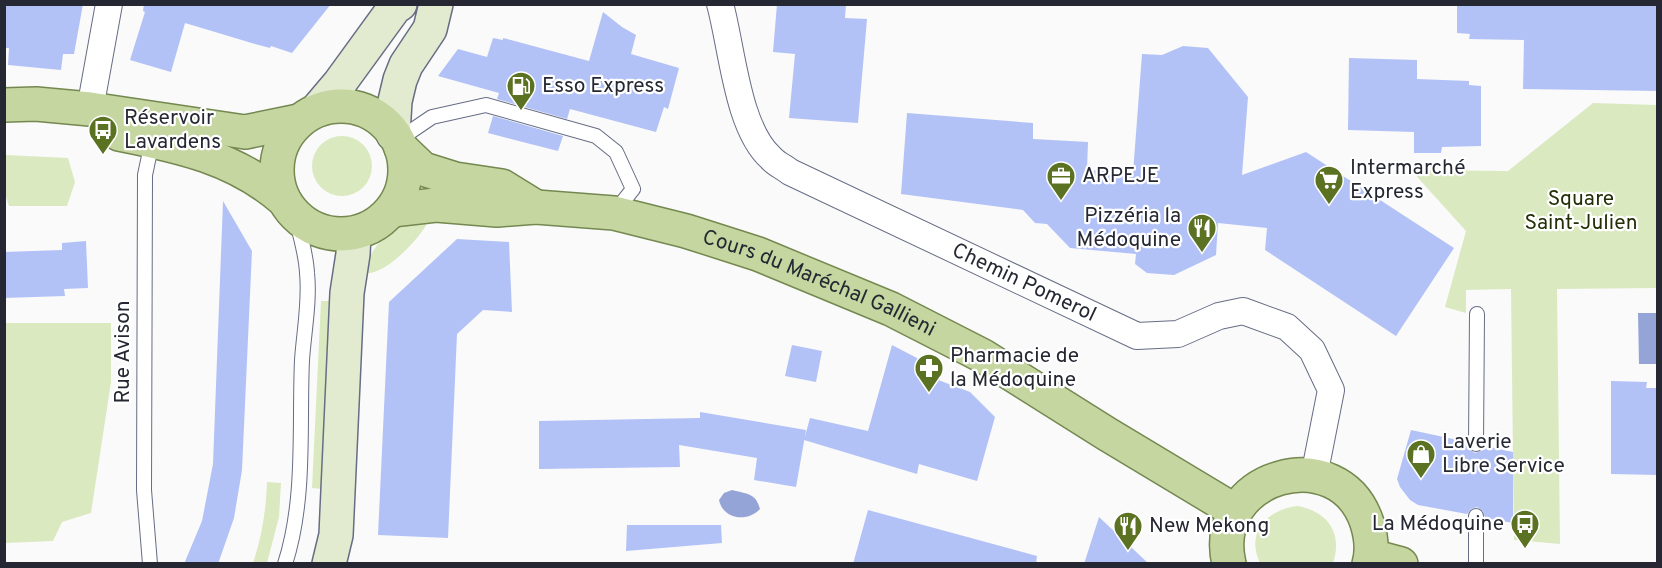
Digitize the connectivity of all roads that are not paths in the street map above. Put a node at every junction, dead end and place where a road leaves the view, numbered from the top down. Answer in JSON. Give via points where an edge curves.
{"nodes":[{"id":1,"x":109,"y":4,"type":"edge"},
{"id":2,"x":400,"y":4,"type":"edge"},
{"id":3,"x":436,"y":4,"type":"edge"},
{"id":4,"x":720,"y":4,"type":"edge"},
{"id":5,"x":4,"y":105,"type":"edge"},
{"id":6,"x":90,"y":110,"type":"junction"},
{"id":7,"x":308,"y":116,"type":"junction"},
{"id":8,"x":4,"y":118,"type":"edge"},
{"id":9,"x":397,"y":140,"type":"junction"},
{"id":10,"x":155,"y":141,"type":"junction"},
{"id":11,"x":536,"y":207,"type":"junction"},
{"id":12,"x":290,"y":208,"type":"junction"},
{"id":13,"x":392,"y":210,"type":"junction"},
{"id":14,"x":614,"y":213,"type":"junction"},
{"id":15,"x":354,"y":234,"type":"junction"},
{"id":16,"x":1477,"y":314,"type":"dead end"},
{"id":17,"x":1476,"y":444,"type":"dead end"},
{"id":18,"x":1314,"y":476,"type":"junction"},
{"id":19,"x":1235,"y":511,"type":"junction"},
{"id":20,"x":1476,"y":516,"type":"dead end"},
{"id":21,"x":1380,"y":561,"type":"edge"},
{"id":22,"x":150,"y":564,"type":"edge"},
{"id":23,"x":285,"y":564,"type":"edge"},
{"id":24,"x":329,"y":564,"type":"edge"},
{"id":25,"x":1229,"y":564,"type":"edge"},
{"id":26,"x":1476,"y":564,"type":"edge"}],
"edges":[{"from":1,"to":6,"type":"street"},
{"from":2,"to":7,"type":"street","via":[[339,84]]},
{"from":3,"to":9,"type":"street","via":[[430,28],[400,80],[394,101]]},
{"from":4,"to":18,"type":"street","name":"Chemin Pomerol","via":[[741,100],[754,137],[770,158],[790,172],[1137,336],[1178,334],[1219,316],[1243,311],[1287,327],[1312,350],[1330,390]]},
{"from":5,"to":6,"type":"main road"},
{"from":6,"to":7,"type":"main road","via":[[245,132]]},
{"from":7,"to":9,"type":"main road","via":[[334,106],[351,107],[382,121]]},
{"from":7,"to":12,"type":"main road","via":[[285,138],[278,158],[277,180]]},
{"from":8,"to":10,"type":"main road"},
{"from":9,"to":11,"type":"main road","name":"Cours du Maréchal Gallieni","via":[[423,169],[455,179],[502,186]]},
{"from":9,"to":13,"type":"main road","via":[[405,169],[402,191]]},
{"from":9,"to":14,"type":"lane","via":[[432,117],[486,105],[596,136],[616,152],[633,189]]},
{"from":10,"to":12,"type":"main road","via":[[234,165],[267,185]]},
{"from":10,"to":22,"type":"lane","name":"Rue Avison","via":[[145,175],[144,490]]},
{"from":11,"to":13,"type":"main road","name":"Cours du Maréchal Gallieni","via":[[498,210],[436,205]]},
{"from":11,"to":14,"type":"main road","name":"Cours du Maréchal Gallieni"},
{"from":12,"to":15,"type":"main road","via":[[308,226],[323,232]]},
{"from":12,"to":23,"type":"lane","via":[[308,276],[297,497]]},
{"from":13,"to":15,"type":"main road","via":[[370,229]]},
{"from":14,"to":19,"type":"main road","name":"Cours du Maréchal Gallieni","via":[[758,254],[891,309],[991,361]]},
{"from":15,"to":24,"type":"street","via":[[347,293],[336,535]]},
{"from":16,"to":17,"type":"lane"},
{"from":18,"to":19,"type":"main road","via":[[1291,474],[1269,480],[1250,493]]},
{"from":18,"to":21,"type":"main road","via":[[1352,497],[1364,514]]},
{"from":19,"to":25,"type":"main road","via":[[1228,531]]},
{"from":20,"to":26,"type":"lane"}]}
